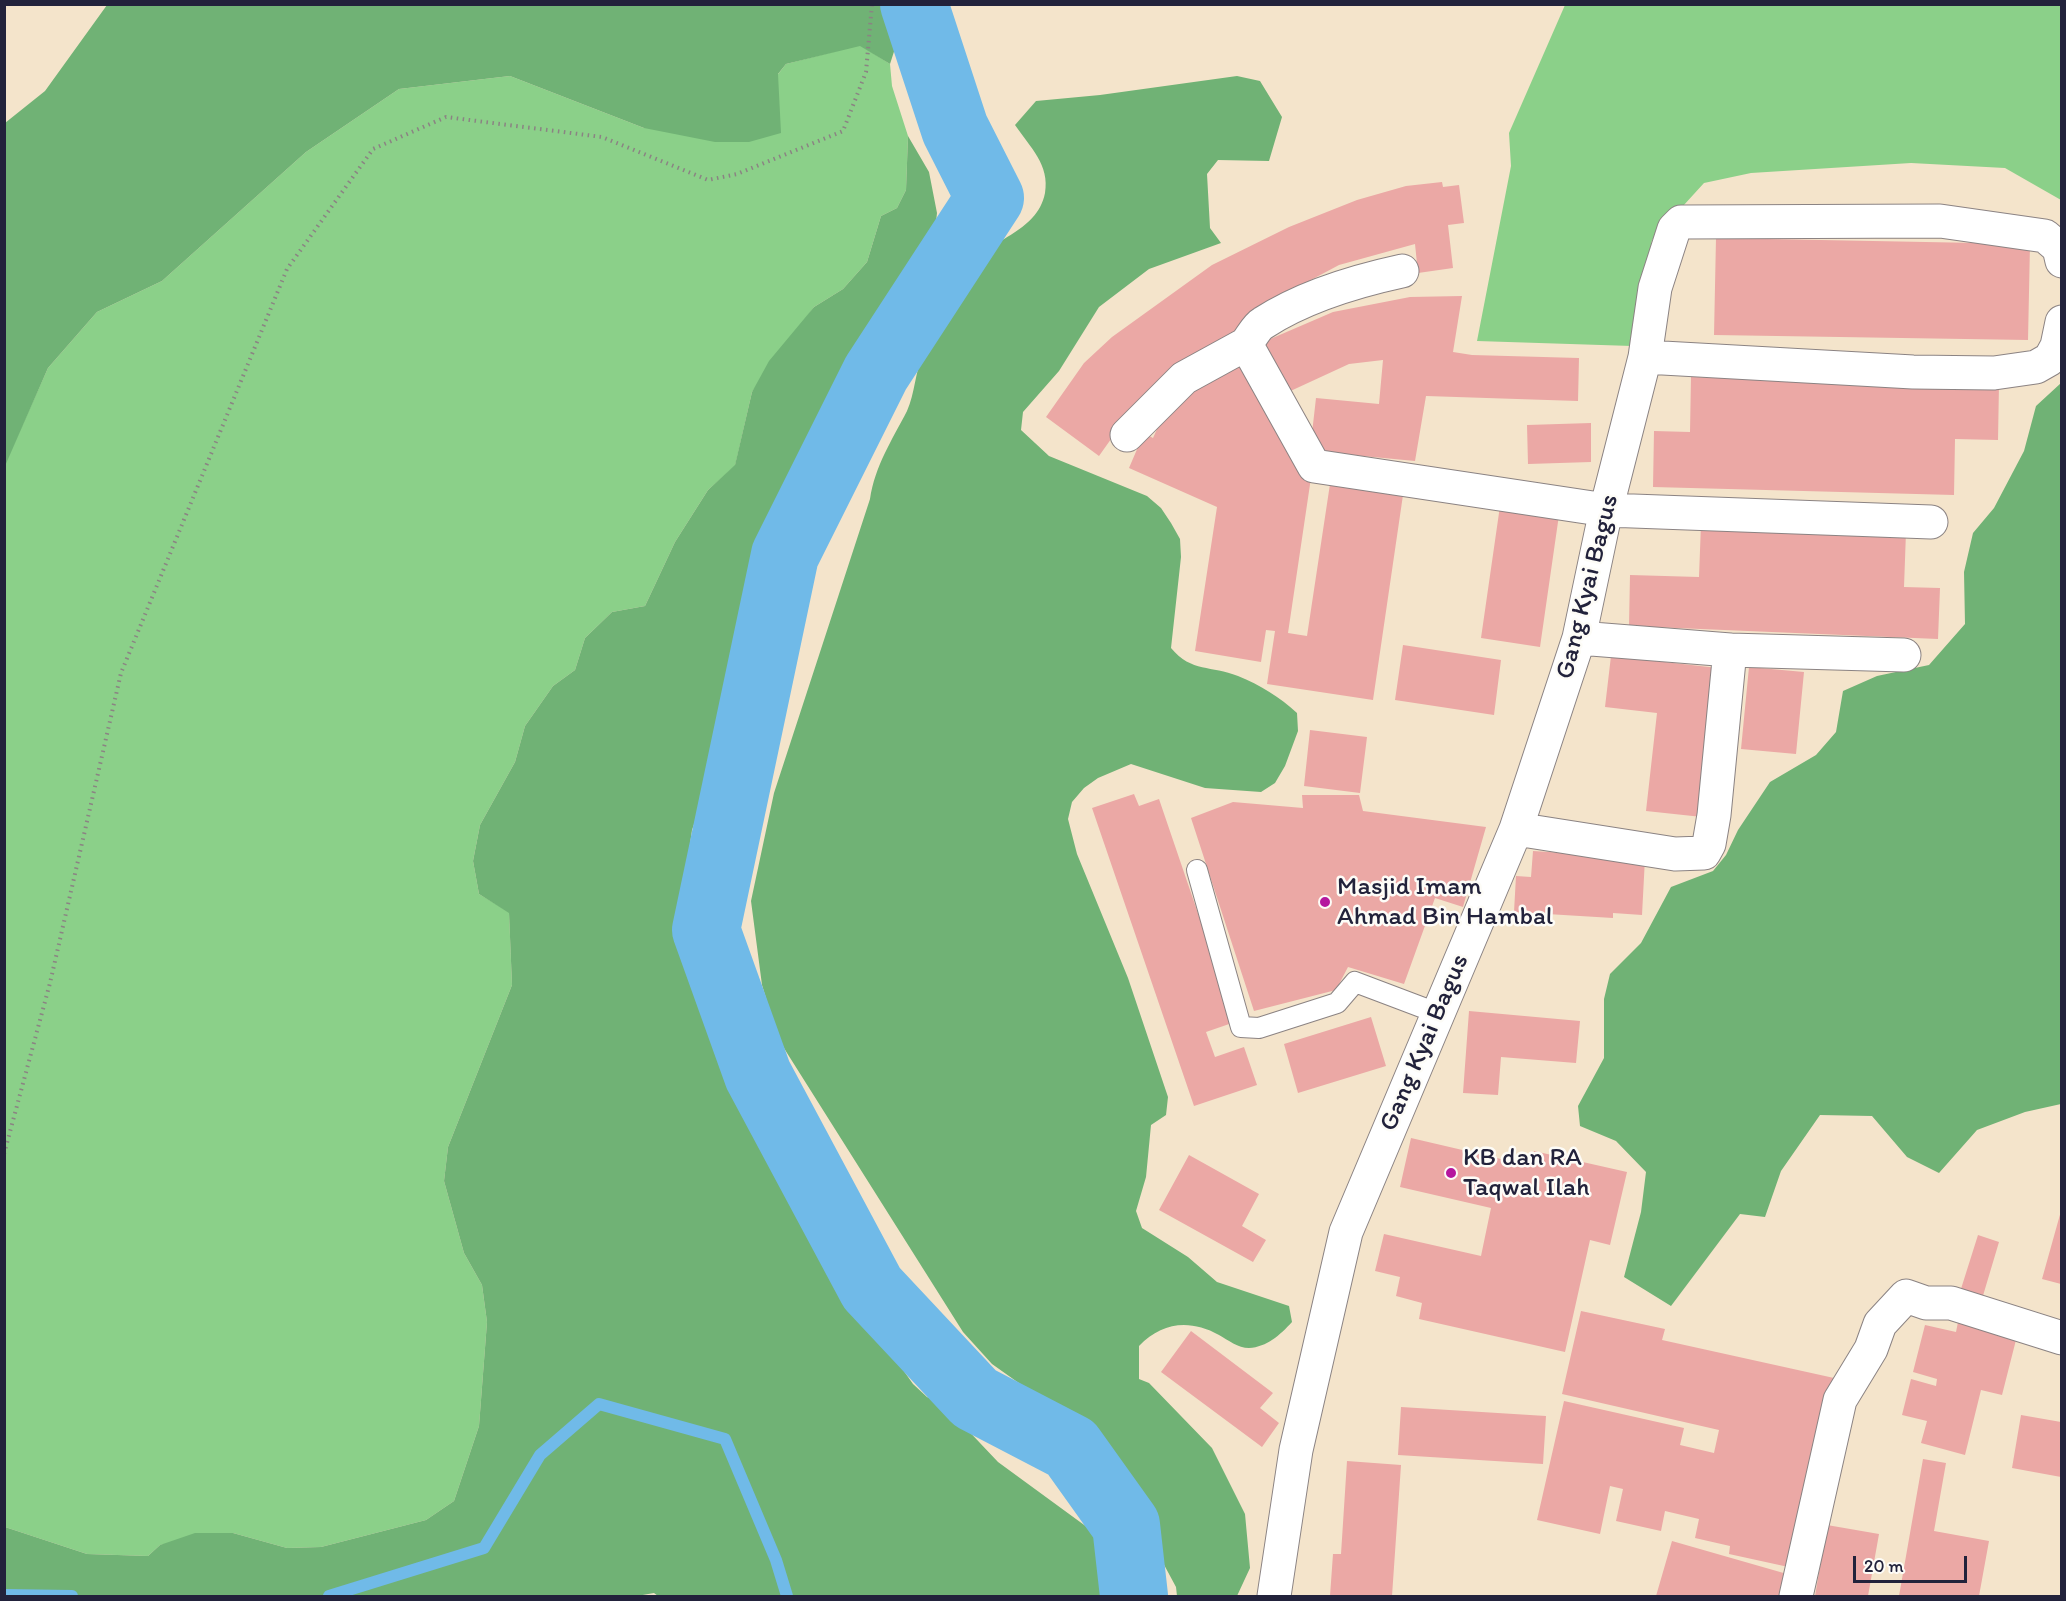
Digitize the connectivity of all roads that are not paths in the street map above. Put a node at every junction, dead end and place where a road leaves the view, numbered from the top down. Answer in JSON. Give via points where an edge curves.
{"nodes":[{"id":1,"x":2061,"y":261,"type":"edge"},
{"id":2,"x":1402,"y":271,"type":"dead end"},
{"id":3,"x":2061,"y":322,"type":"edge"},
{"id":4,"x":1246,"y":344,"type":"junction"},
{"id":5,"x":1646,"y":357,"type":"junction"},
{"id":6,"x":1127,"y":435,"type":"dead end"},
{"id":7,"x":1606,"y":510,"type":"junction"},
{"id":8,"x":1931,"y":522,"type":"dead end"},
{"id":9,"x":1579,"y":638,"type":"junction"},
{"id":10,"x":1730,"y":650,"type":"junction"},
{"id":11,"x":1904,"y":655,"type":"dead end"},
{"id":12,"x":1516,"y":829,"type":"junction"},
{"id":13,"x":1197,"y":870,"type":"dead end"},
{"id":14,"x":1437,"y":1013,"type":"junction"},
{"id":15,"x":2061,"y":1338,"type":"edge"},
{"id":16,"x":1274,"y":1596,"type":"edge"},
{"id":17,"x":1796,"y":1596,"type":"edge"}],
"edges":[{"from":1,"to":5,"type":"street","name":"Gang Kyai Bagus","via":[[2059,248],[2045,236],[1940,221],[1681,222],[1674,229],[1655,288]]},
{"from":2,"to":4,"type":"street","via":[[1306,302],[1261,324]]},
{"from":3,"to":5,"type":"street","via":[[2057,346],[2050,359],[2036,367],[1994,373]]},
{"from":4,"to":6,"type":"street","via":[[1184,378]]},
{"from":4,"to":7,"type":"street","via":[[1314,466]]},
{"from":5,"to":7,"type":"street","name":"Gang Kyai Bagus"},
{"from":7,"to":8,"type":"street"},
{"from":7,"to":9,"type":"street","name":"Gang Kyai Bagus"},
{"from":9,"to":10,"type":"street"},
{"from":9,"to":12,"type":"street","name":"Gang Kyai Bagus"},
{"from":10,"to":11,"type":"street"},
{"from":10,"to":12,"type":"street","via":[[1714,815],[1704,853],[1675,854]]},
{"from":12,"to":14,"type":"street","name":"Gang Kyai Bagus"},
{"from":13,"to":14,"type":"lane","via":[[1241,1027],[1259,1028],[1336,1004],[1355,982]]},
{"from":14,"to":16,"type":"street","name":"Gang Kyai Bagus","via":[[1347,1232],[1296,1450]]},
{"from":15,"to":17,"type":"street","via":[[1951,1303],[1926,1303],[1906,1296],[1880,1324],[1871,1349],[1840,1400]]}]}
